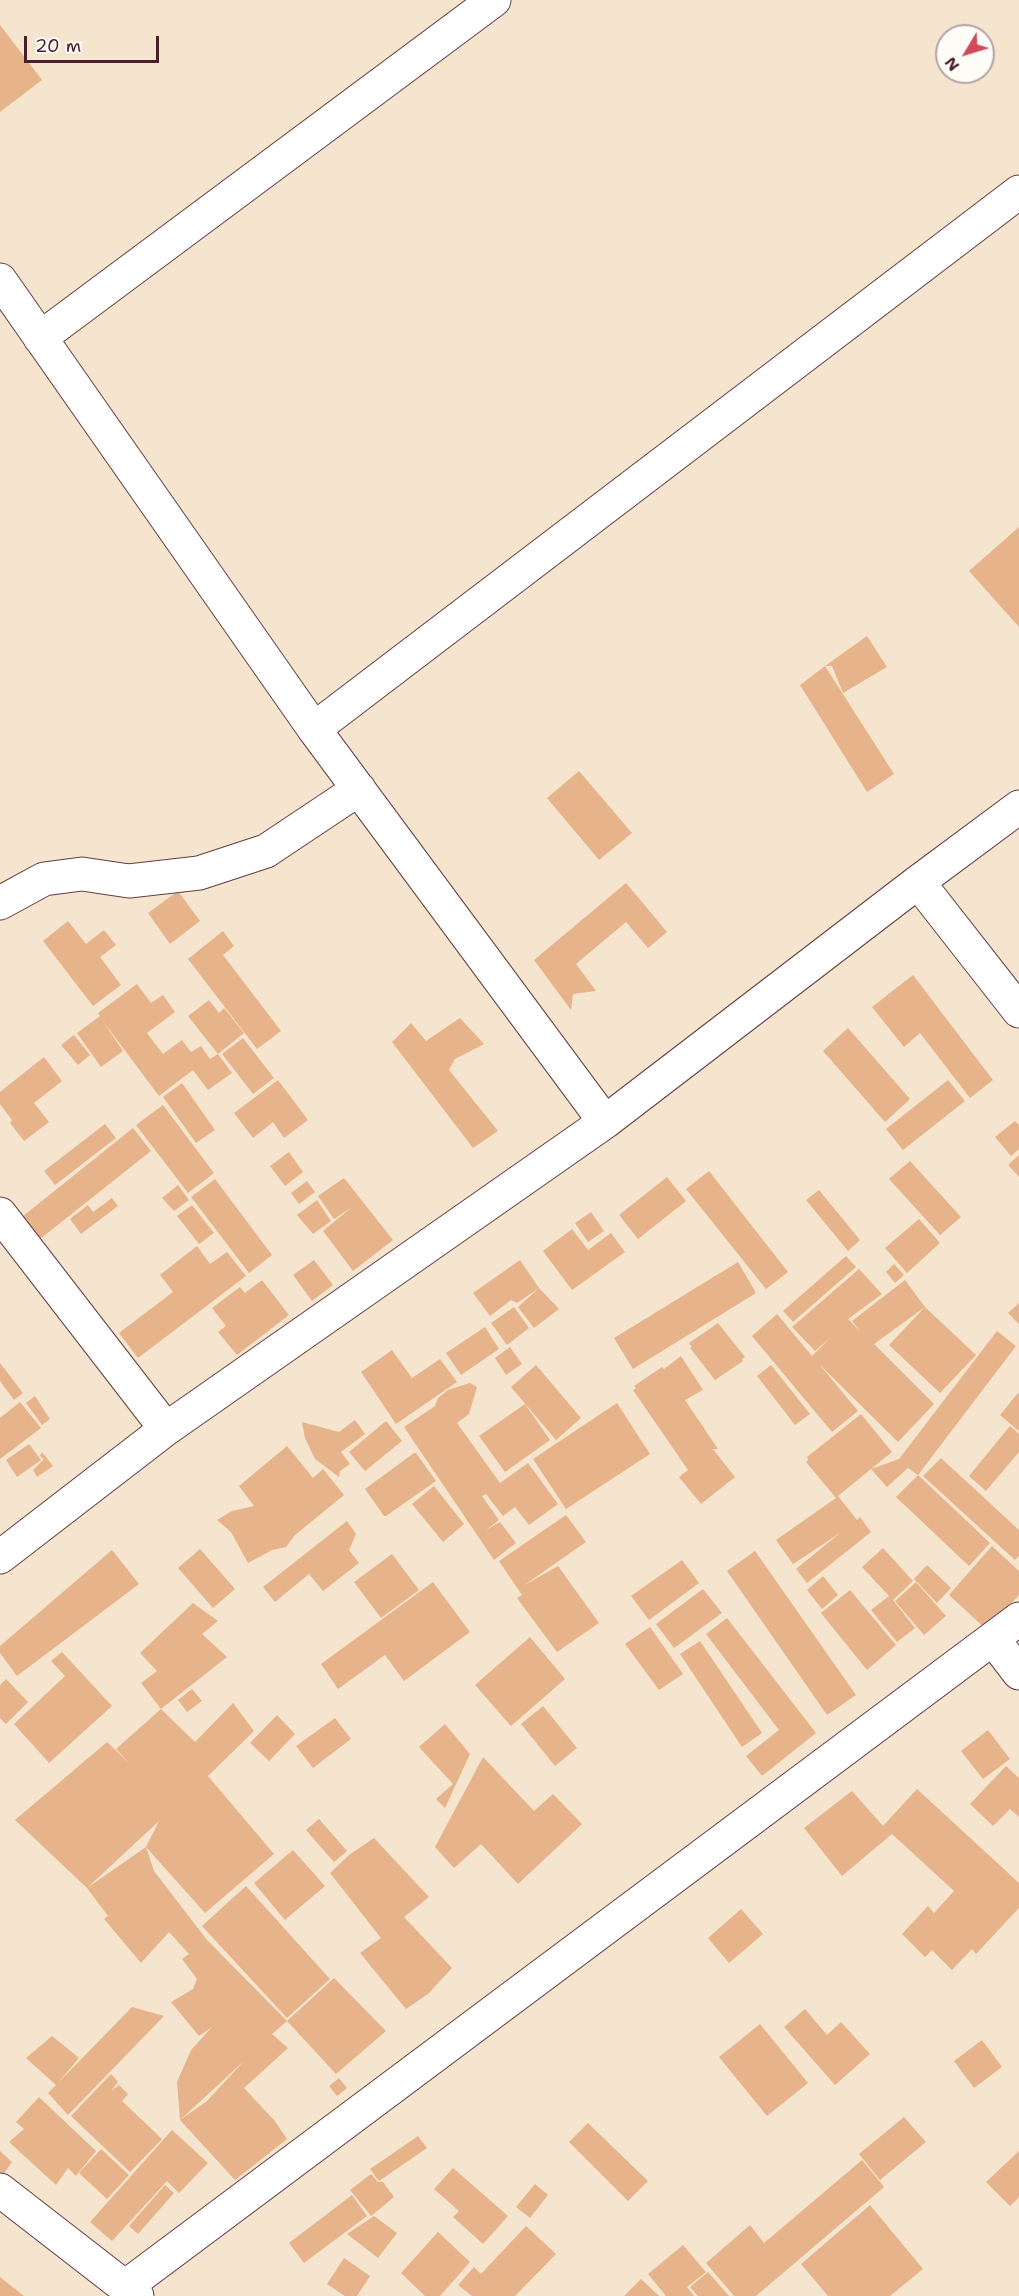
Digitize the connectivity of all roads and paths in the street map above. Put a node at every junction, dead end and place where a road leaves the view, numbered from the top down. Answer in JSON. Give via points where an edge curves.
{"nodes":[{"id":1,"x":494,"y":0,"type":"edge"},
{"id":2,"x":1019,"y":192,"type":"edge"},
{"id":3,"x":0,"y":280,"type":"edge"},
{"id":4,"x":40,"y":338,"type":"junction"},
{"id":5,"x":314,"y":729,"type":"junction"},
{"id":6,"x":359,"y":789,"type":"junction"},
{"id":7,"x":1019,"y":807,"type":"edge"},
{"id":8,"x":918,"y":882,"type":"junction"},
{"id":9,"x":0,"y":903,"type":"edge"},
{"id":10,"x":1019,"y":1011,"type":"edge"},
{"id":11,"x":605,"y":1122,"type":"junction"},
{"id":12,"x":0,"y":1214,"type":"edge"},
{"id":13,"x":166,"y":1429,"type":"junction"},
{"id":14,"x":0,"y":1557,"type":"edge"},
{"id":15,"x":1019,"y":1619,"type":"edge"},
{"id":16,"x":993,"y":1639,"type":"junction"},
{"id":17,"x":1019,"y":1673,"type":"edge"},
{"id":18,"x":0,"y":2190,"type":"edge"},
{"id":19,"x":131,"y":2292,"type":"edge"}],
"edges":[{"from":1,"to":4,"type":"street"},
{"from":2,"to":5,"type":"street"},
{"from":3,"to":4,"type":"street"},
{"from":4,"to":5,"type":"street"},
{"from":5,"to":6,"type":"street"},
{"from":6,"to":9,"type":"street","via":[[266,851],[200,873],[129,880],[82,874],[44,879]]},
{"from":6,"to":11,"type":"street"},
{"from":7,"to":8,"type":"street"},
{"from":8,"to":10,"type":"street"},
{"from":8,"to":11,"type":"street"},
{"from":11,"to":13,"type":"street"},
{"from":12,"to":13,"type":"street"},
{"from":13,"to":14,"type":"street"},
{"from":15,"to":16,"type":"street"},
{"from":16,"to":17,"type":"street"},
{"from":16,"to":19,"type":"street"},
{"from":18,"to":19,"type":"street"}]}
